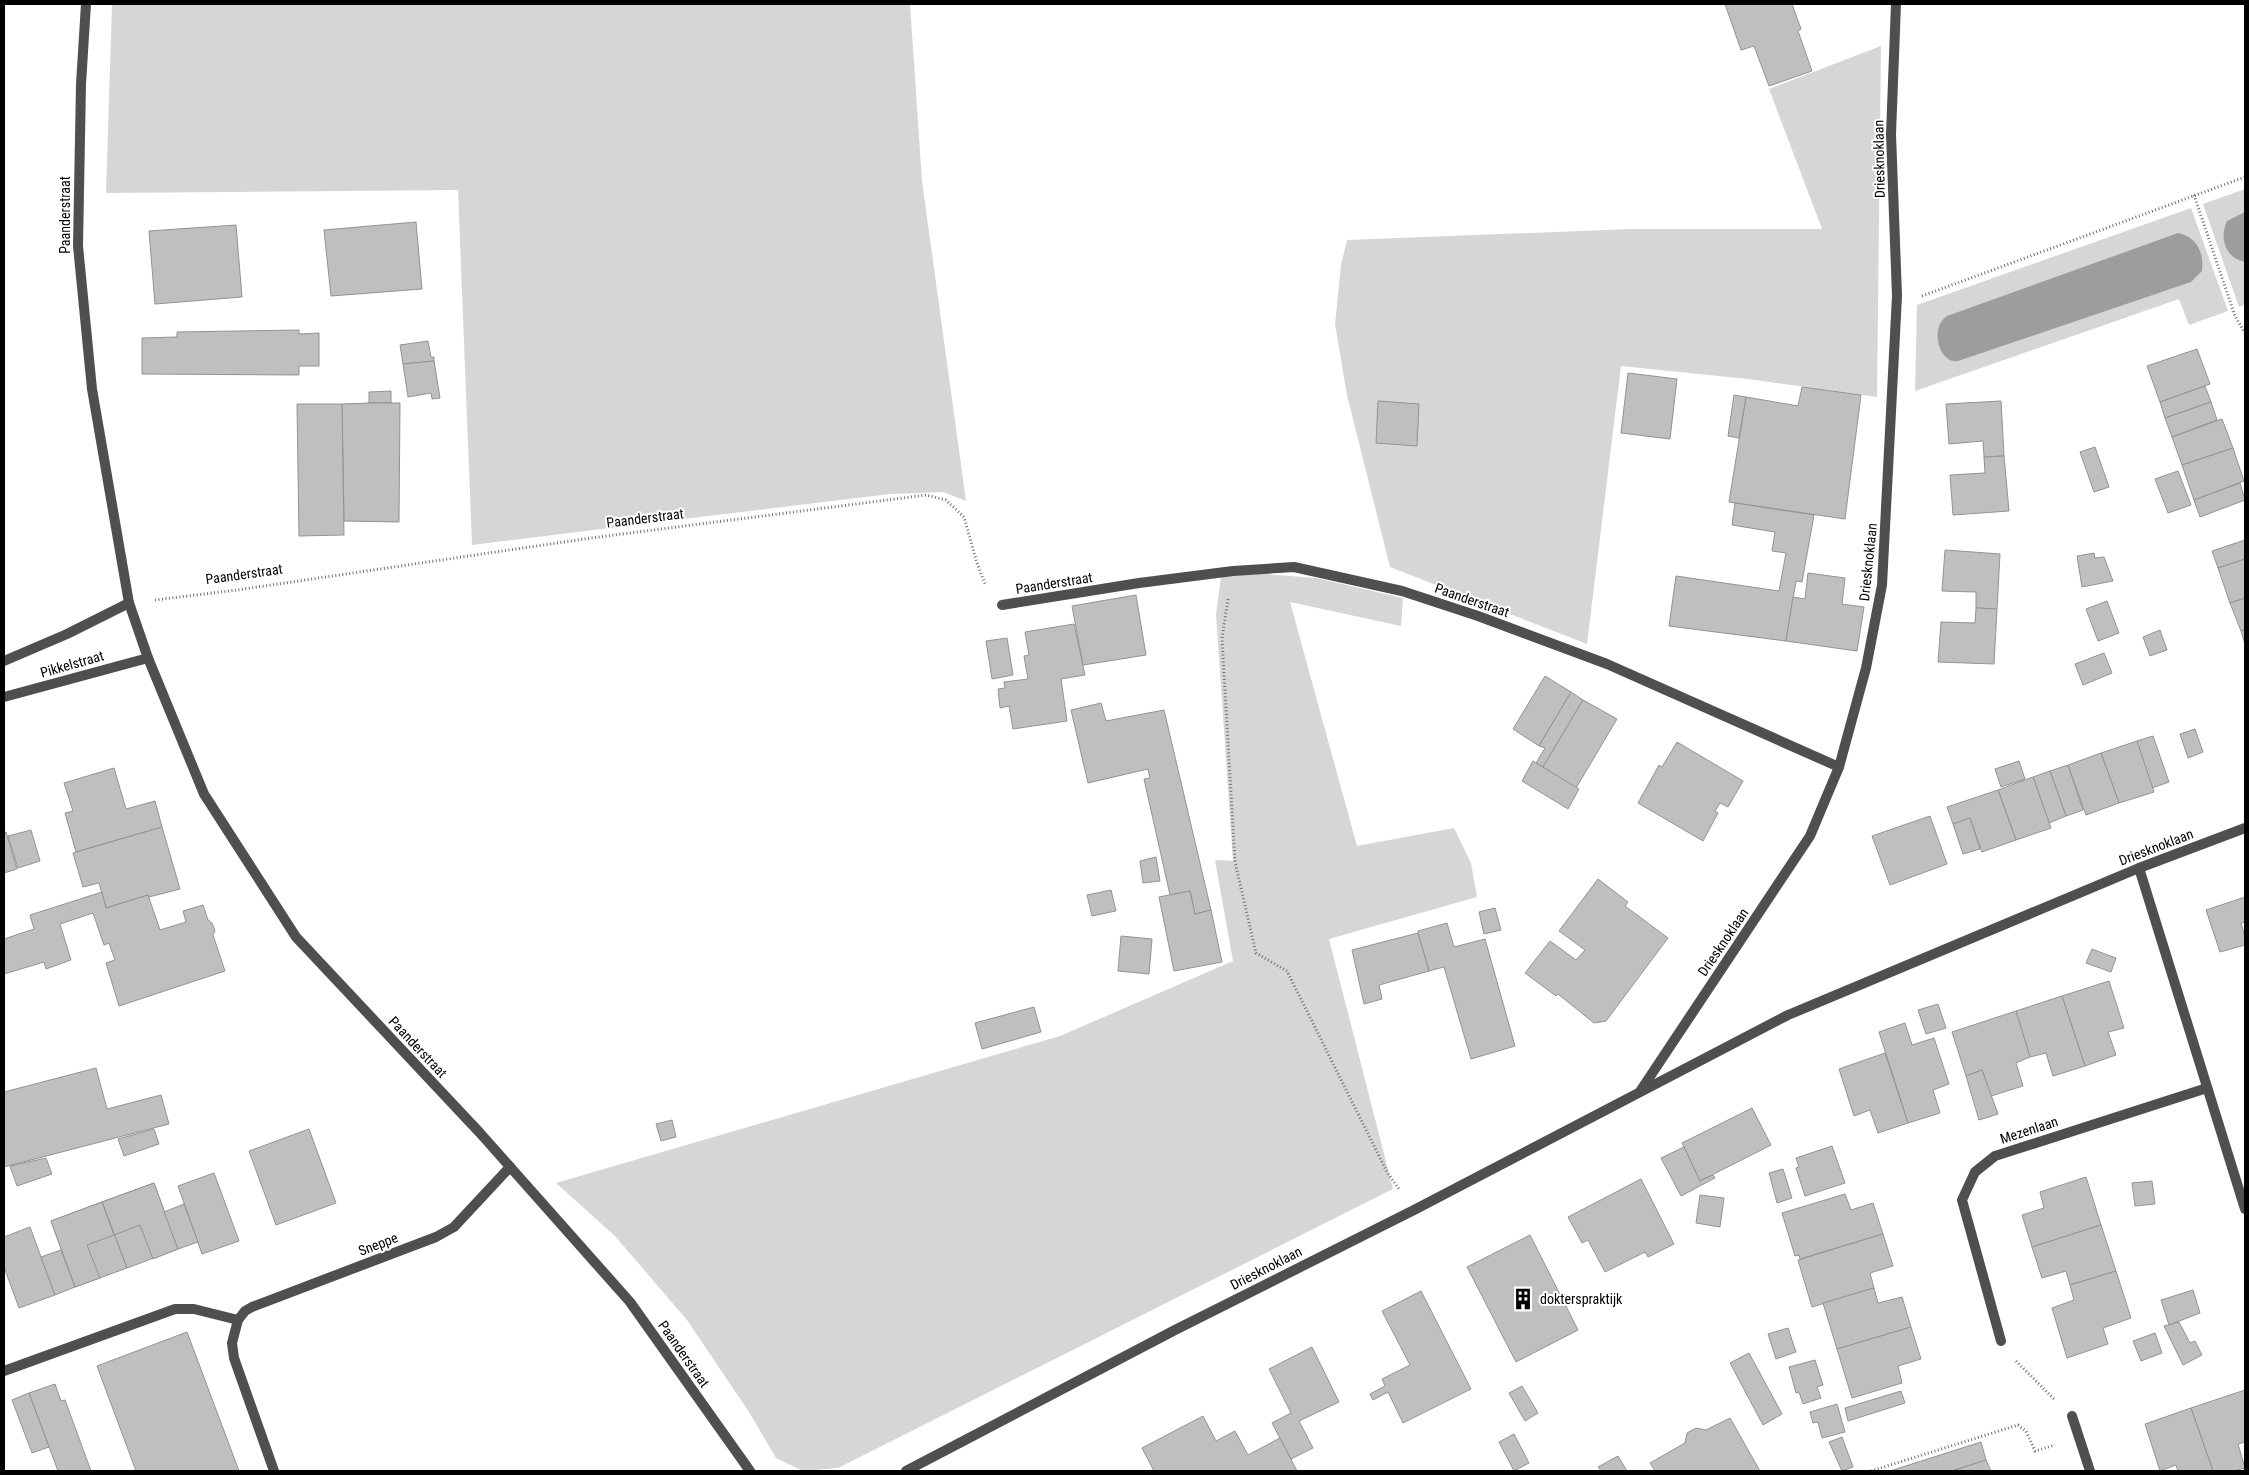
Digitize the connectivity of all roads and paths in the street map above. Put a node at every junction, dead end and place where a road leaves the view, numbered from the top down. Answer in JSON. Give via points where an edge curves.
{"nodes":[{"id":1,"x":86,"y":4,"type":"edge"},
{"id":2,"x":1896,"y":4,"type":"edge"},
{"id":3,"x":2245,"y":177,"type":"edge"},
{"id":4,"x":2194,"y":195,"type":"junction"},
{"id":5,"x":1897,"y":296,"type":"junction"},
{"id":6,"x":2245,"y":333,"type":"edge"},
{"id":7,"x":1232,"y":571,"type":"junction"},
{"id":8,"x":129,"y":603,"type":"junction"},
{"id":9,"x":1002,"y":605,"type":"joint"},
{"id":10,"x":148,"y":658,"type":"junction"},
{"id":11,"x":4,"y":661,"type":"edge"},
{"id":12,"x":4,"y":697,"type":"edge"},
{"id":13,"x":1839,"y":767,"type":"junction"},
{"id":14,"x":2245,"y":828,"type":"edge"},
{"id":15,"x":2139,"y":868,"type":"junction"},
{"id":16,"x":2207,"y":1088,"type":"junction"},
{"id":17,"x":1640,"y":1092,"type":"junction"},
{"id":18,"x":510,"y":1167,"type":"junction"},
{"id":19,"x":2245,"y":1209,"type":"edge"},
{"id":20,"x":1414,"y":1210,"type":"junction"},
{"id":21,"x":238,"y":1320,"type":"junction"},
{"id":22,"x":2001,"y":1341,"type":"joint"},
{"id":23,"x":4,"y":1371,"type":"edge"},
{"id":24,"x":2072,"y":1416,"type":"joint"},
{"id":25,"x":2079,"y":1438,"type":"junction"},
{"id":26,"x":274,"y":1471,"type":"edge"},
{"id":27,"x":750,"y":1471,"type":"edge"},
{"id":28,"x":906,"y":1471,"type":"edge"},
{"id":29,"x":1870,"y":1471,"type":"edge"},
{"id":30,"x":2090,"y":1471,"type":"edge"}],
"edges":[{"from":1,"to":8,"type":"street","name":"Paanderstraat","via":[[78,246],[92,389]]},
{"from":2,"to":5,"type":"street","name":"Driesknoklaan","via":[[1891,134]]},
{"from":3,"to":4,"type":"path"},
{"from":4,"to":5,"type":"path","via":[[1919,297]]},
{"from":4,"to":6,"type":"path","via":[[2235,316]]},
{"from":5,"to":13,"type":"street","name":"Driesknoklaan","via":[[1882,585],[1866,668]]},
{"from":7,"to":9,"type":"street","name":"Paanderstraat"},
{"from":7,"to":13,"type":"street","name":"Paanderstraat","via":[[1294,567],[1410,593],[1607,664]]},
{"from":7,"to":20,"type":"path","via":[[1222,639],[1235,862],[1256,953],[1287,971],[1387,1172]]},
{"from":8,"to":9,"type":"path","name":"Paanderstraat","via":[[926,495],[946,500],[964,517],[976,563],[988,592]]},
{"from":8,"to":10,"type":"street","name":"Paanderstraat"},
{"from":8,"to":11,"type":"street","name":"Pikkelstraat"},
{"from":10,"to":12,"type":"street","name":"Pikkelstraat"},
{"from":10,"to":18,"type":"street","name":"Paanderstraat","via":[[204,794],[296,937]]},
{"from":13,"to":17,"type":"street","name":"Driesknoklaan","via":[[1810,836]]},
{"from":14,"to":15,"type":"street","name":"Driesknoklaan"},
{"from":15,"to":16,"type":"street"},
{"from":15,"to":17,"type":"street","name":"Driesknoklaan","via":[[1788,1015]]},
{"from":16,"to":19,"type":"street"},
{"from":16,"to":22,"type":"street","name":"Mezenlaan","via":[[1995,1156],[1975,1172],[1962,1200]]},
{"from":17,"to":20,"type":"street","name":"Driesknoklaan"},
{"from":18,"to":21,"type":"street","name":"Sneppe","via":[[454,1227],[436,1237],[252,1307]]},
{"from":18,"to":27,"type":"street","name":"Paanderstraat","via":[[630,1302]]},
{"from":20,"to":28,"type":"street","name":"Driesknoklaan"},
{"from":21,"to":23,"type":"street","via":[[194,1309],[176,1309]]},
{"from":21,"to":26,"type":"street","via":[[232,1343],[234,1358]]},
{"from":22,"to":24,"type":"path"},
{"from":24,"to":25,"type":"street"},
{"from":25,"to":29,"type":"path","via":[[2035,1451],[2026,1431],[2018,1425]]},
{"from":25,"to":30,"type":"street"}]}
